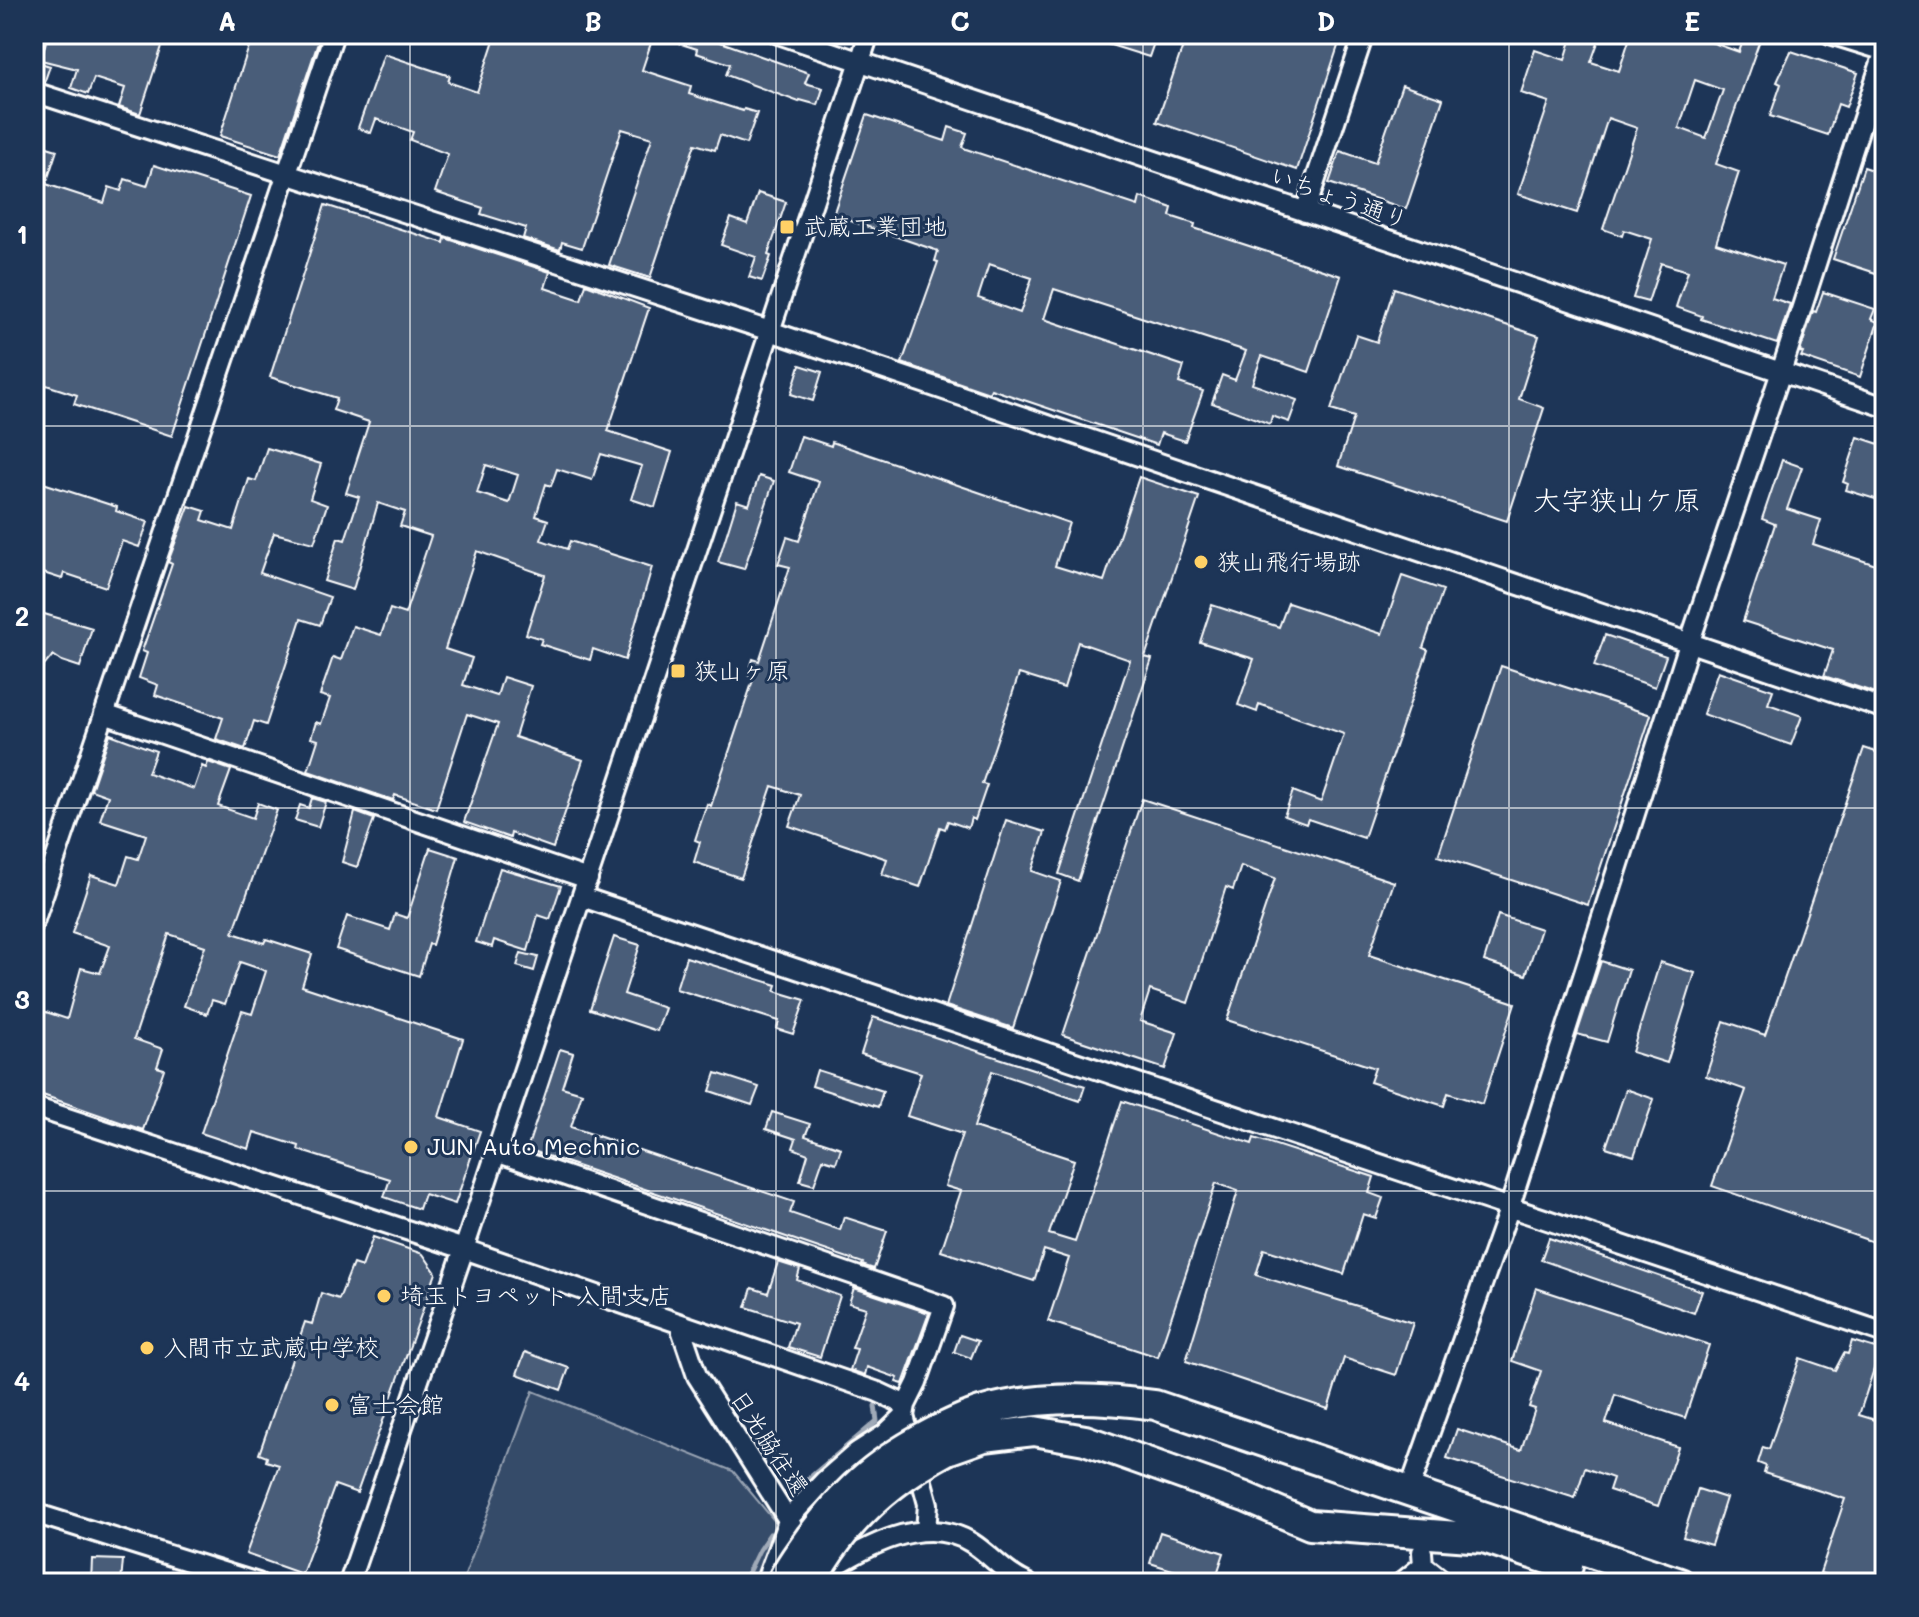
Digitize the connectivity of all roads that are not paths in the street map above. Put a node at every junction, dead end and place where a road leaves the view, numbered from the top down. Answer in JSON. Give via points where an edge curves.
{"nodes":[{"id":1,"x":334,"y":34,"type":"edge"},
{"id":2,"x":778,"y":34,"type":"edge"},
{"id":3,"x":869,"y":34,"type":"edge"},
{"id":4,"x":1364,"y":34,"type":"edge"},
{"id":5,"x":1830,"y":34,"type":"edge"},
{"id":6,"x":1885,"y":51,"type":"edge"},
{"id":7,"x":860,"y":62,"type":"junction"},
{"id":8,"x":34,"y":92,"type":"edge"},
{"id":9,"x":286,"y":172,"type":"junction"},
{"id":10,"x":1305,"y":212,"type":"junction"},
{"id":11,"x":770,"y":331,"type":"junction"},
{"id":12,"x":1781,"y":372,"type":"junction"},
{"id":13,"x":1885,"y":407,"type":"edge"},
{"id":14,"x":1689,"y":644,"type":"junction"},
{"id":15,"x":1885,"y":709,"type":"edge"},
{"id":16,"x":104,"y":714,"type":"junction"},
{"id":17,"x":585,"y":888,"type":"junction"},
{"id":18,"x":34,"y":922,"type":"edge"},
{"id":19,"x":34,"y":1107,"type":"edge"},
{"id":20,"x":496,"y":1152,"type":"junction"},
{"id":21,"x":1509,"y":1209,"type":"junction"},
{"id":22,"x":464,"y":1249,"type":"junction"},
{"id":23,"x":680,"y":1326,"type":"junction"},
{"id":24,"x":1885,"y":1333,"type":"edge"},
{"id":25,"x":905,"y":1410,"type":"junction"},
{"id":26,"x":943,"y":1440,"type":"junction"},
{"id":27,"x":1414,"y":1477,"type":"dead end"},
{"id":28,"x":34,"y":1513,"type":"edge"},
{"id":29,"x":789,"y":1518,"type":"junction"},
{"id":30,"x":926,"y":1531,"type":"junction"},
{"id":31,"x":820,"y":1580,"type":"edge"},
{"id":32,"x":1445,"y":1582,"type":"edge"},
{"id":33,"x":258,"y":1583,"type":"edge"},
{"id":34,"x":349,"y":1583,"type":"edge"},
{"id":35,"x":765,"y":1583,"type":"edge"},
{"id":36,"x":781,"y":1583,"type":"edge"},
{"id":37,"x":1027,"y":1583,"type":"edge"},
{"id":38,"x":1401,"y":1583,"type":"edge"},
{"id":39,"x":1622,"y":1583,"type":"edge"},
{"id":40,"x":1680,"y":1583,"type":"edge"}],
"edges":[{"from":1,"to":9,"type":"street"},
{"from":2,"to":7,"type":"street","name":"いちょう通り"},
{"from":3,"to":7,"type":"street"},
{"from":4,"to":10,"type":"street"},
{"from":5,"to":6,"type":"street"},
{"from":6,"to":12,"type":"street"},
{"from":7,"to":10,"type":"street","name":"いちょう通り"},
{"from":7,"to":11,"type":"street"},
{"from":8,"to":9,"type":"street"},
{"from":9,"to":11,"type":"street"},
{"from":9,"to":16,"type":"street"},
{"from":10,"to":12,"type":"street","name":"いちょう通り"},
{"from":11,"to":14,"type":"street"},
{"from":11,"to":17,"type":"street"},
{"from":12,"to":13,"type":"street","name":"いちょう通り"},
{"from":12,"to":14,"type":"street"},
{"from":14,"to":15,"type":"street"},
{"from":14,"to":21,"type":"street"},
{"from":16,"to":17,"type":"street"},
{"from":16,"to":18,"type":"street"},
{"from":17,"to":20,"type":"street"},
{"from":17,"to":21,"type":"street"},
{"from":19,"to":22,"type":"street"},
{"from":20,"to":22,"type":"street"},
{"from":20,"to":25,"type":"street","via":[[944,1306]]},
{"from":21,"to":24,"type":"street"},
{"from":21,"to":27,"type":"street"},
{"from":22,"to":23,"type":"street"},
{"from":22,"to":34,"type":"street"},
{"from":23,"to":25,"type":"street","via":[[878,1392]]},
{"from":23,"to":29,"type":"street","name":"日光脇往還","via":[[697,1376]]},
{"from":25,"to":29,"type":"street"},
{"from":25,"to":30,"type":"street","via":[[928,1504]]},
{"from":26,"to":31,"type":"highway","bridge":true,"via":[[878,1496],[835,1543]]},
{"from":26,"to":36,"type":"highway","bridge":true,"via":[[905,1447],[871,1469],[844,1494]]},
{"from":26,"to":39,"type":"highway","via":[[1034,1431],[1085,1440],[1310,1525],[1484,1538]]},
{"from":26,"to":40,"type":"highway","via":[[982,1411],[1036,1401],[1104,1398],[1155,1405]]},
{"from":28,"to":33,"type":"street"},
{"from":29,"to":31,"type":"street","name":"日光脇往還"},
{"from":29,"to":35,"type":"street"},
{"from":30,"to":31,"type":"street","via":[[860,1550]]},
{"from":30,"to":37,"type":"street","via":[[971,1542]]},
{"from":32,"to":38,"type":"street","via":[[1423,1558]]}]}
